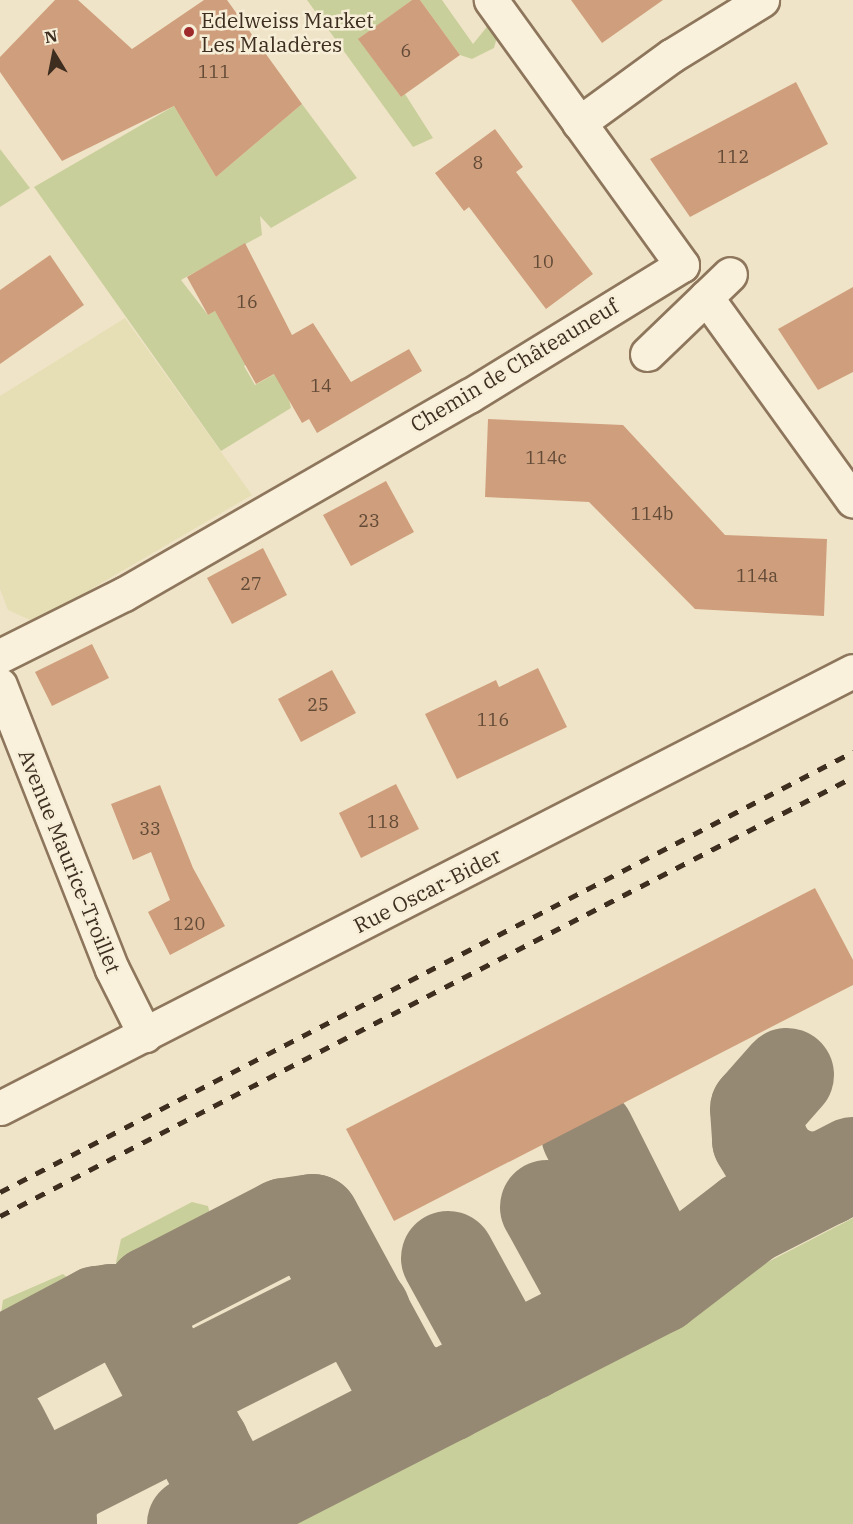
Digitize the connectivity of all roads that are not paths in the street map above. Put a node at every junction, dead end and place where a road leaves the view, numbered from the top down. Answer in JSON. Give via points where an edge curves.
{"nodes":[{"id":1,"x":491,"y":0,"type":"edge"},
{"id":2,"x":762,"y":0,"type":"edge"},
{"id":3,"x":579,"y":123,"type":"junction"},
{"id":4,"x":730,"y":274,"type":"dead end"},
{"id":5,"x":706,"y":297,"type":"junction"},
{"id":6,"x":647,"y":354,"type":"dead end"},
{"id":7,"x":853,"y":501,"type":"edge"},
{"id":8,"x":0,"y":656,"type":"edge"},
{"id":9,"x":853,"y":670,"type":"edge"},
{"id":10,"x":0,"y":685,"type":"edge"},
{"id":11,"x":144,"y":1035,"type":"junction"},
{"id":12,"x":0,"y":1108,"type":"edge"}],
"edges":[{"from":1,"to":3,"type":"street"},
{"from":2,"to":3,"type":"street","via":[[671,56]]},
{"from":3,"to":8,"type":"street","name":"Chemin de Châteauneuf","via":[[682,265],[469,396],[443,406],[124,594]]},
{"from":4,"to":5,"type":"street"},
{"from":5,"to":6,"type":"street"},
{"from":5,"to":7,"type":"street"},
{"from":9,"to":11,"type":"street","name":"Rue Oscar-Bider"},
{"from":10,"to":11,"type":"street","name":"Avenue Maurice-Troillet","via":[[112,969]]},
{"from":11,"to":12,"type":"street","name":"Rue Oscar-Bider"}]}
